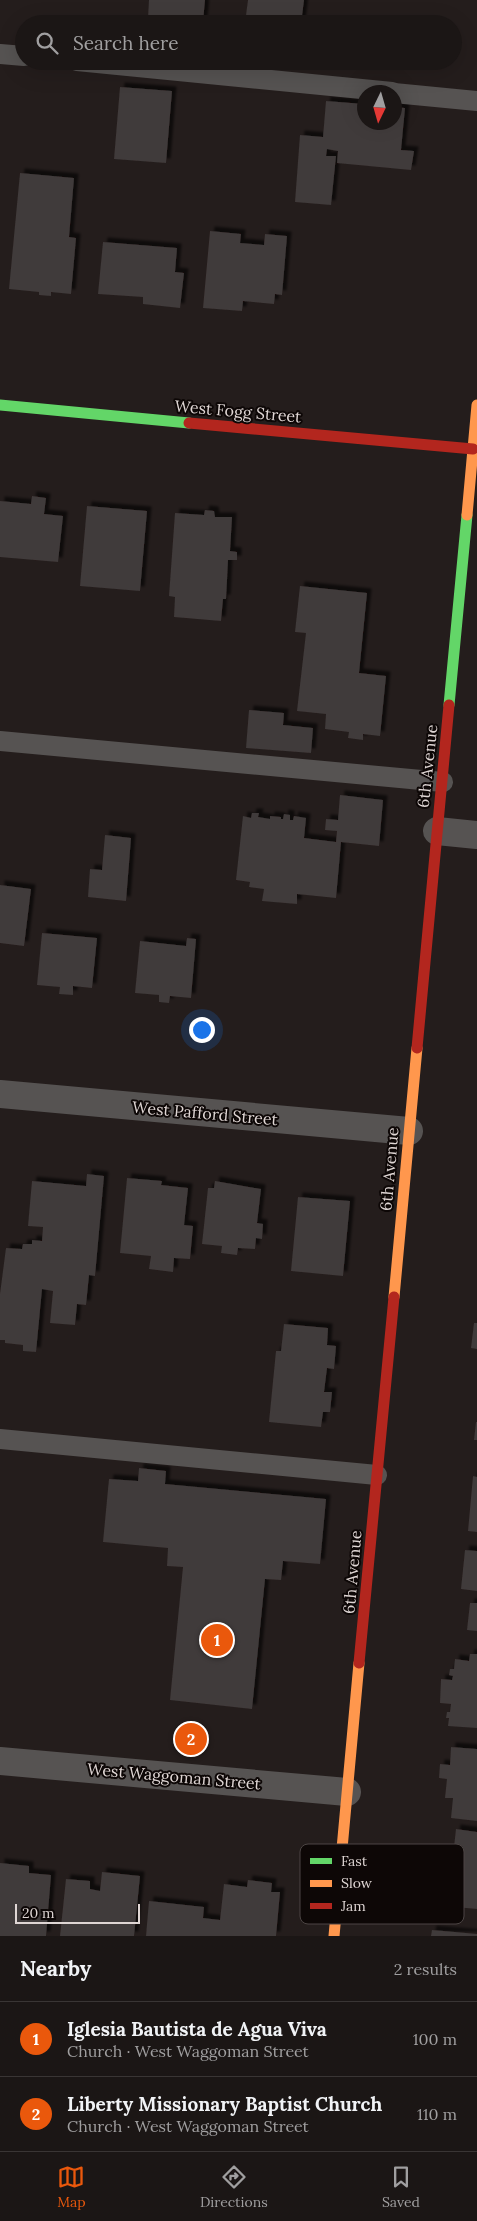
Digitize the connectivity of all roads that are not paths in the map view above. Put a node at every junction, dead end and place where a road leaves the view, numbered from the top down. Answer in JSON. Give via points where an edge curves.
{"nodes":[{"id":1,"x":0,"y":54,"type":"edge"},
{"id":2,"x":15,"y":55,"type":"edge"},
{"id":3,"x":166,"y":70,"type":"edge"},
{"id":4,"x":357,"y":89,"type":"edge"},
{"id":5,"x":402,"y":94,"type":"edge"},
{"id":6,"x":477,"y":101,"type":"edge"},
{"id":7,"x":0,"y":405,"type":"edge"},
{"id":8,"x":477,"y":405,"type":"edge"},
{"id":9,"x":473,"y":450,"type":"junction"},
{"id":10,"x":0,"y":740,"type":"edge"},
{"id":11,"x":443,"y":782,"type":"junction"},
{"id":12,"x":437,"y":831,"type":"junction"},
{"id":13,"x":477,"y":835,"type":"edge"},
{"id":14,"x":0,"y":1094,"type":"edge"},
{"id":15,"x":409,"y":1131,"type":"junction"},
{"id":16,"x":0,"y":1439,"type":"edge"},
{"id":17,"x":377,"y":1475,"type":"junction"},
{"id":18,"x":0,"y":1761,"type":"edge"},
{"id":19,"x":347,"y":1792,"type":"junction"},
{"id":20,"x":342,"y":1844,"type":"edge"}],
"edges":[{"from":1,"to":2,"type":"lane"},
{"from":3,"to":4,"type":"lane"},
{"from":5,"to":6,"type":"lane"},
{"from":7,"to":9,"type":"street","name":"West Fogg Street"},
{"from":8,"to":9,"type":"street","name":"6th Avenue"},
{"from":9,"to":11,"type":"street","name":"6th Avenue"},
{"from":10,"to":11,"type":"lane"},
{"from":11,"to":12,"type":"street","name":"6th Avenue"},
{"from":12,"to":13,"type":"street"},
{"from":12,"to":15,"type":"street","name":"6th Avenue"},
{"from":14,"to":15,"type":"street","name":"West Pafford Street"},
{"from":15,"to":17,"type":"street","name":"6th Avenue"},
{"from":16,"to":17,"type":"lane"},
{"from":17,"to":19,"type":"street","name":"6th Avenue"},
{"from":18,"to":19,"type":"street","name":"West Waggoman Street"},
{"from":19,"to":20,"type":"street","name":"6th Avenue"}]}
